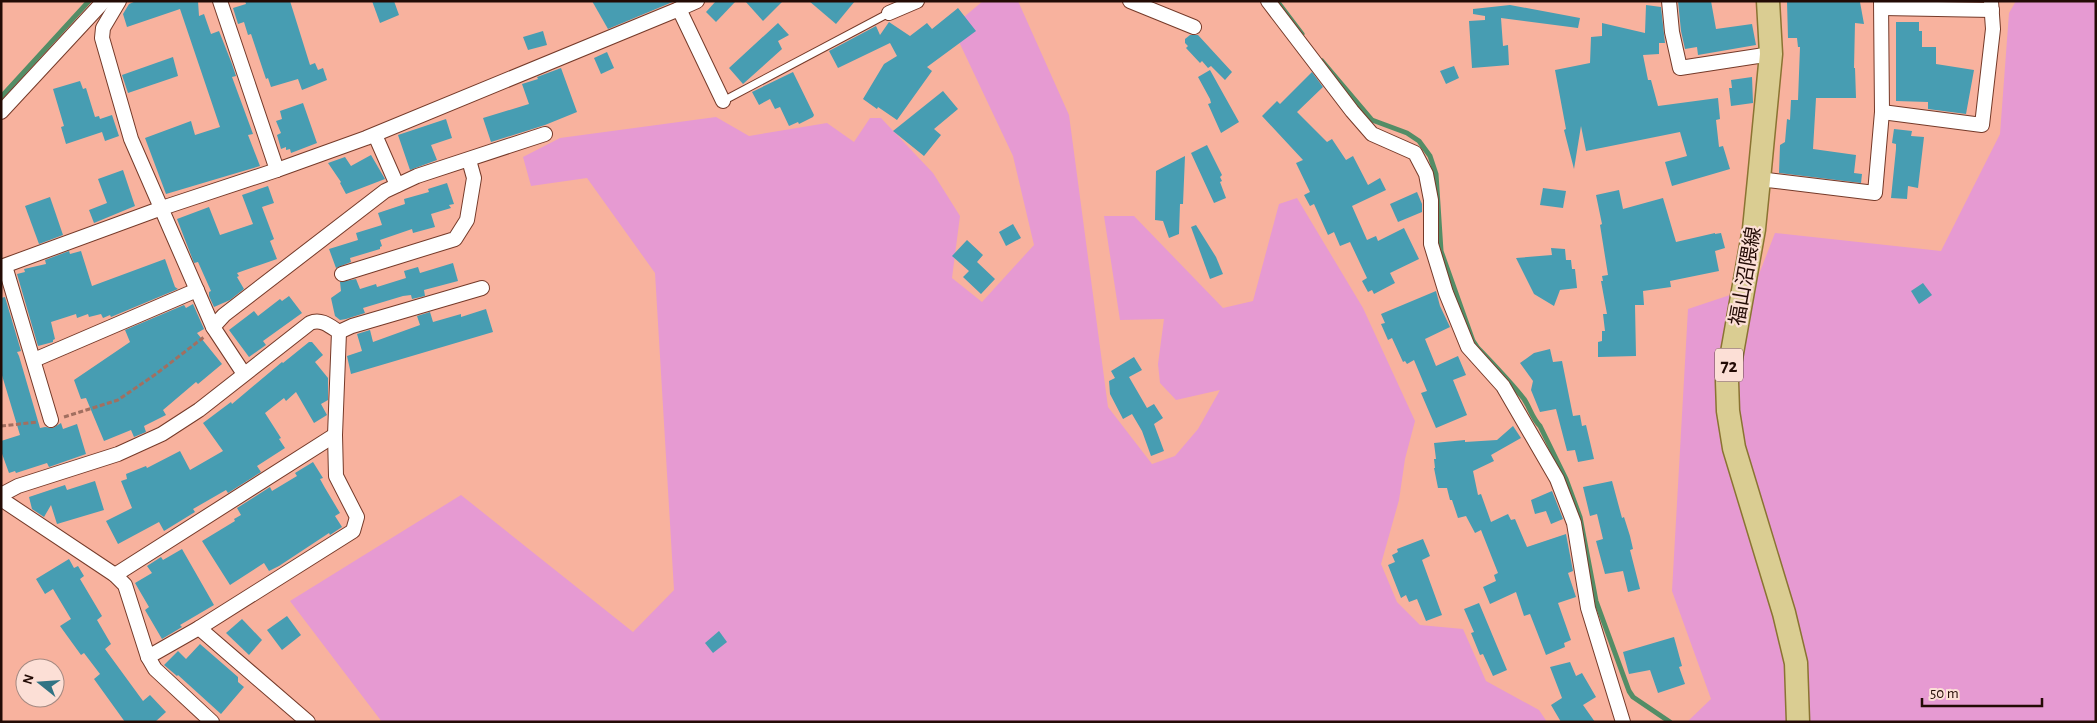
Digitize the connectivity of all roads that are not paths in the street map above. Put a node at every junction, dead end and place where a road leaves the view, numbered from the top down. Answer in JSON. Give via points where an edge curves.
{"nodes":[{"id":1,"x":104,"y":1,"type":"edge"},
{"id":2,"x":119,"y":1,"type":"edge"},
{"id":3,"x":220,"y":1,"type":"edge"},
{"id":4,"x":697,"y":1,"type":"edge"},
{"id":5,"x":917,"y":1,"type":"edge"},
{"id":6,"x":1130,"y":1,"type":"edge"},
{"id":7,"x":1268,"y":1,"type":"edge"},
{"id":8,"x":1670,"y":1,"type":"edge"},
{"id":9,"x":1768,"y":1,"type":"edge"},
{"id":10,"x":1882,"y":5,"type":"edge"},
{"id":11,"x":1991,"y":6,"type":"edge"},
{"id":12,"x":679,"y":9,"type":"junction"},
{"id":13,"x":889,"y":13,"type":"joint"},
{"id":14,"x":1194,"y":27,"type":"dead end"},
{"id":15,"x":1771,"y":54,"type":"junction"},
{"id":16,"x":723,"y":101,"type":"joint"},
{"id":17,"x":1,"y":112,"type":"edge"},
{"id":18,"x":1882,"y":112,"type":"junction"},
{"id":19,"x":545,"y":134,"type":"dead end"},
{"id":20,"x":375,"y":135,"type":"junction"},
{"id":21,"x":469,"y":160,"type":"junction"},
{"id":22,"x":278,"y":170,"type":"junction"},
{"id":23,"x":1760,"y":179,"type":"junction"},
{"id":24,"x":397,"y":186,"type":"junction"},
{"id":25,"x":162,"y":208,"type":"junction"},
{"id":26,"x":3,"y":267,"type":"edge"},
{"id":27,"x":342,"y":274,"type":"dead end"},
{"id":28,"x":482,"y":288,"type":"dead end"},
{"id":29,"x":196,"y":290,"type":"junction"},
{"id":30,"x":213,"y":327,"type":"junction"},
{"id":31,"x":339,"y":332,"type":"junction"},
{"id":32,"x":34,"y":360,"type":"junction"},
{"id":33,"x":244,"y":374,"type":"junction"},
{"id":34,"x":51,"y":420,"type":"road end"},
{"id":35,"x":335,"y":434,"type":"junction"},
{"id":36,"x":1,"y":495,"type":"edge"},
{"id":37,"x":1,"y":499,"type":"edge"},
{"id":38,"x":115,"y":575,"type":"junction"},
{"id":39,"x":199,"y":628,"type":"junction"},
{"id":40,"x":148,"y":657,"type":"junction"},
{"id":41,"x":212,"y":722,"type":"edge"},
{"id":42,"x":308,"y":722,"type":"edge"},
{"id":43,"x":1623,"y":722,"type":"edge"},
{"id":44,"x":1798,"y":722,"type":"edge"}],
"edges":[{"from":1,"to":17,"type":"street"},
{"from":2,"to":25,"type":"street","via":[[103,28],[102,38],[131,139]]},
{"from":3,"to":22,"type":"street"},
{"from":4,"to":12,"type":"street"},
{"from":5,"to":13,"type":"street"},
{"from":6,"to":14,"type":"street"},
{"from":7,"to":43,"type":"street","via":[[1372,134],[1415,154],[1426,174],[1431,200],[1431,244],[1446,293],[1468,347],[1502,386],[1557,479],[1574,524],[1588,608]]},
{"from":8,"to":15,"type":"street","via":[[1672,32],[1680,68]]},
{"from":9,"to":15,"type":"main road","name":"福山沼隈線","number":"72"},
{"from":10,"to":11,"type":"street"},
{"from":10,"to":18,"type":"street"},
{"from":11,"to":18,"type":"street","via":[[1993,29],[1982,124]]},
{"from":12,"to":16,"type":"street"},
{"from":12,"to":20,"type":"street"},
{"from":13,"to":16,"type":"lane"},
{"from":15,"to":23,"type":"main road","name":"福山沼隈線","number":"72"},
{"from":18,"to":23,"type":"street","via":[[1876,193]]},
{"from":19,"to":21,"type":"street"},
{"from":20,"to":22,"type":"street"},
{"from":20,"to":24,"type":"street"},
{"from":21,"to":24,"type":"street","via":[[417,176]]},
{"from":21,"to":27,"type":"street","via":[[473,187],[467,220],[455,239]]},
{"from":22,"to":25,"type":"street"},
{"from":23,"to":44,"type":"main road","name":"福山沼隈線","number":"72","via":[[1727,381],[1728,411],[1734,448],[1796,663]]},
{"from":24,"to":30,"type":"street","via":[[385,191]]},
{"from":25,"to":26,"type":"street"},
{"from":25,"to":29,"type":"street"},
{"from":26,"to":32,"type":"street"},
{"from":28,"to":31,"type":"street"},
{"from":29,"to":30,"type":"street"},
{"from":29,"to":32,"type":"street"},
{"from":30,"to":33,"type":"street"},
{"from":31,"to":33,"type":"street","via":[[316,321]]},
{"from":31,"to":35,"type":"street"},
{"from":32,"to":34,"type":"street"},
{"from":33,"to":36,"type":"street","via":[[162,434],[118,454],[18,486]]},
{"from":35,"to":38,"type":"street"},
{"from":35,"to":39,"type":"street","via":[[336,476],[357,517],[353,531]]},
{"from":37,"to":38,"type":"street"},
{"from":38,"to":40,"type":"street","via":[[125,585]]},
{"from":39,"to":40,"type":"street"},
{"from":39,"to":42,"type":"street"},
{"from":40,"to":41,"type":"street","via":[[154,669]]}]}
